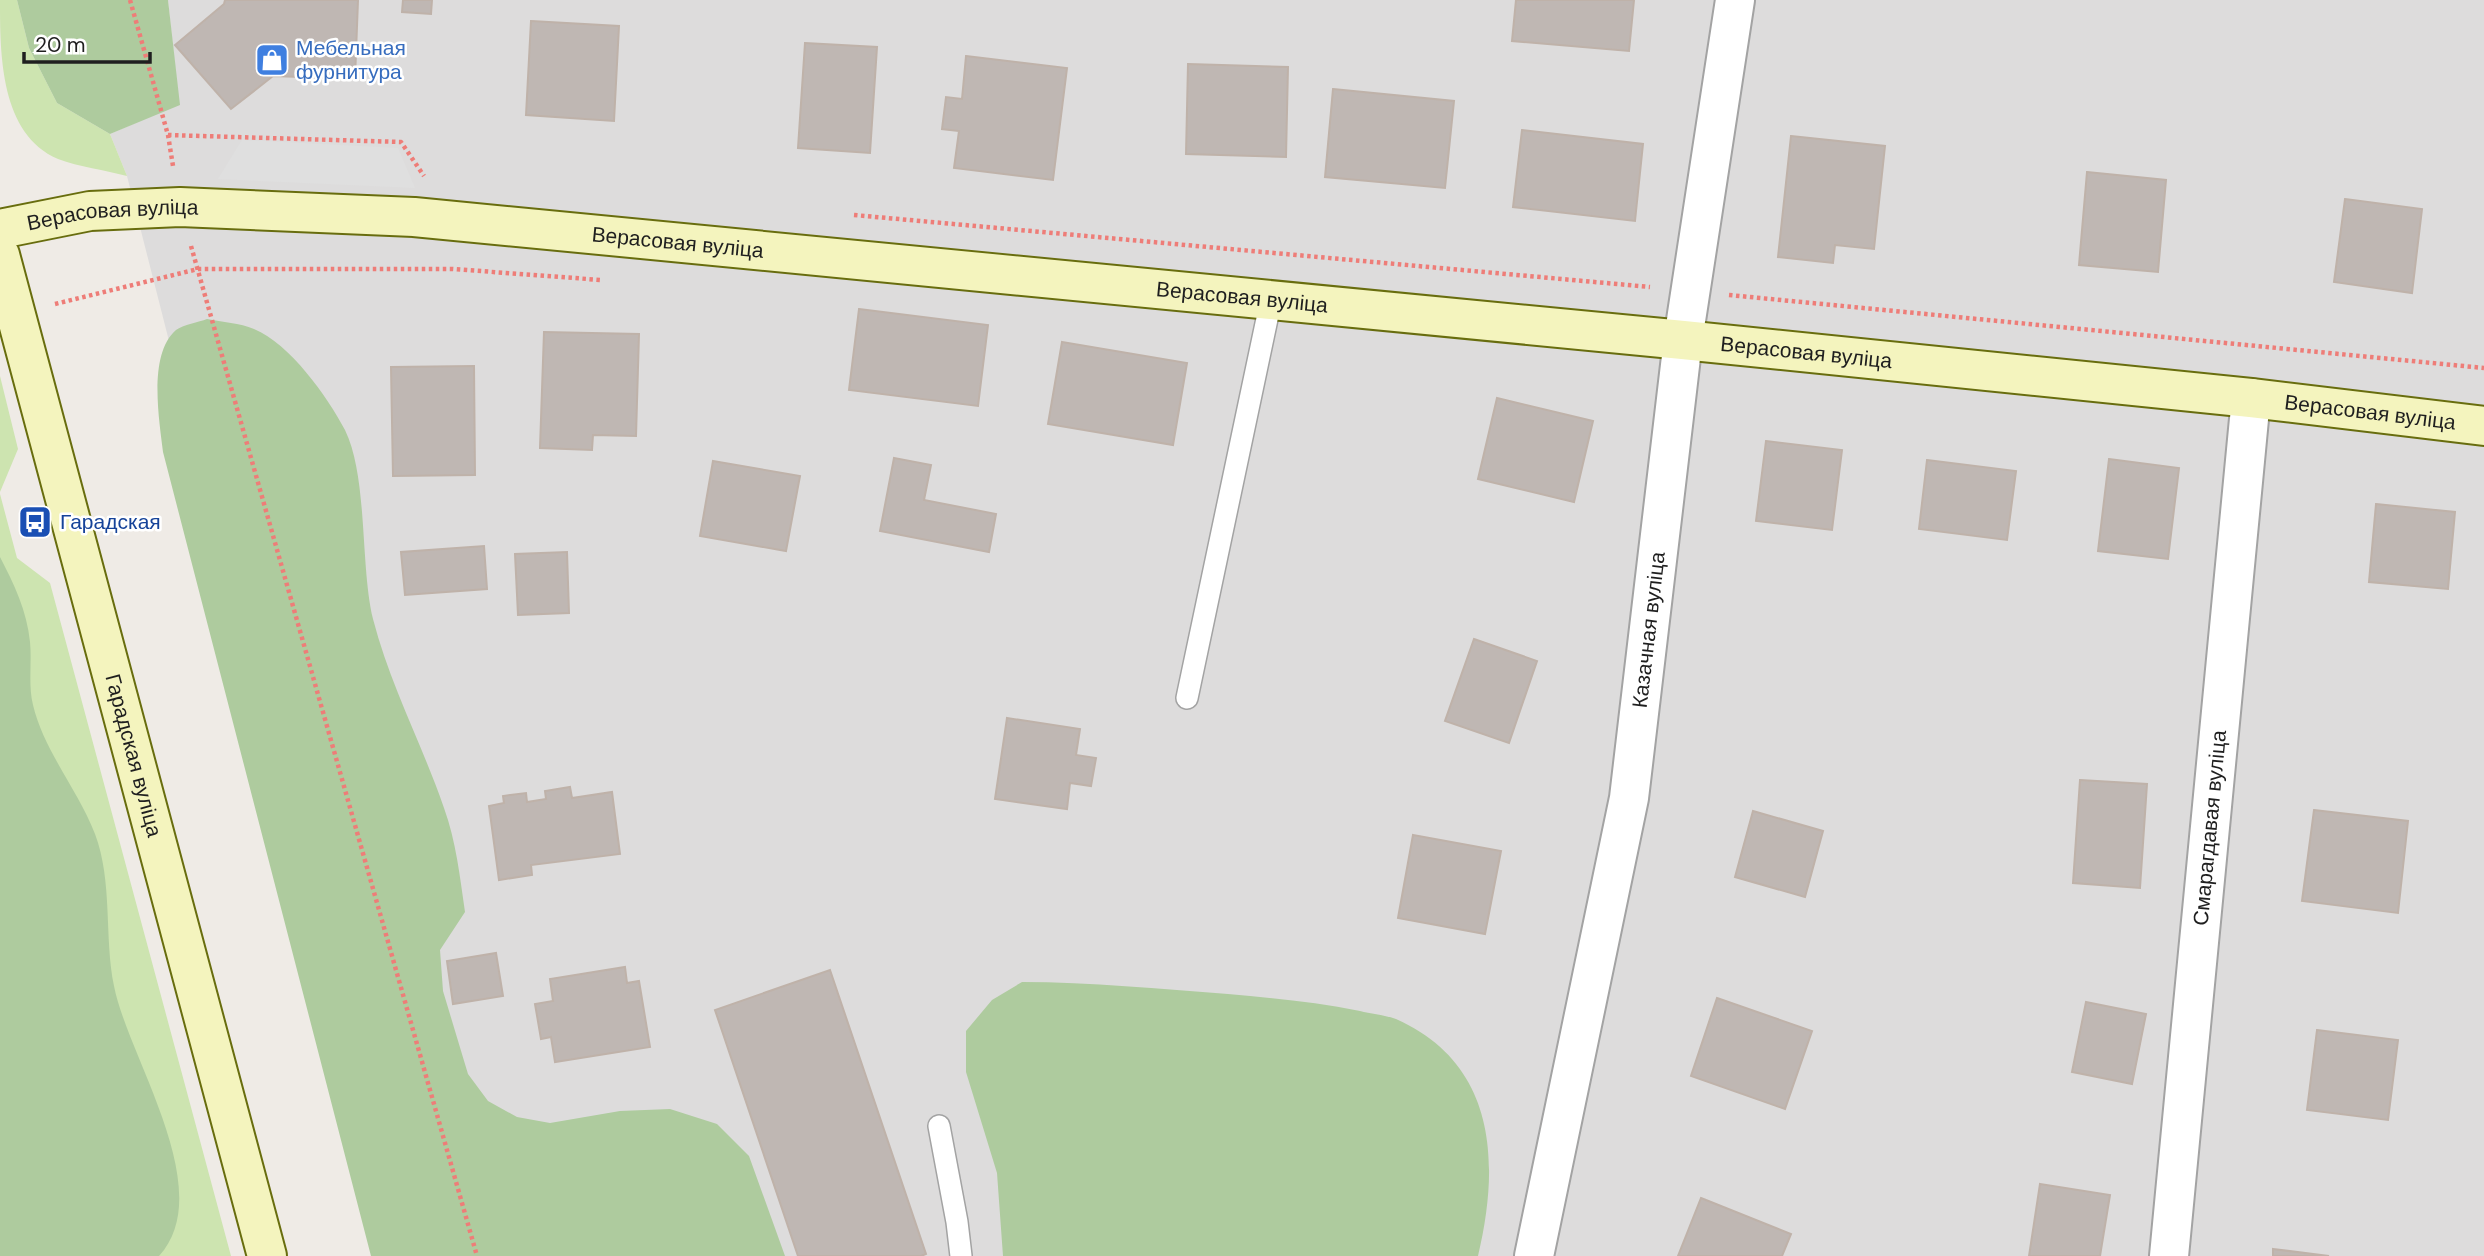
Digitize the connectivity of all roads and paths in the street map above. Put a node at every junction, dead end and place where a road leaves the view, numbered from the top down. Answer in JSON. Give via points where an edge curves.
{"nodes":[{"id":1,"x":130,"y":0,"type":"edge"},
{"id":2,"x":1735,"y":0,"type":"edge"},
{"id":3,"x":168,"y":135,"type":"junction"},
{"id":4,"x":438,"y":177,"type":"dead end"},
{"id":5,"x":180,"y":207,"type":"junction"},
{"id":6,"x":841,"y":214,"type":"dead end"},
{"id":7,"x":0,"y":229,"type":"edge"},
{"id":8,"x":0,"y":255,"type":"edge"},
{"id":9,"x":198,"y":269,"type":"dead end"},
{"id":10,"x":1690,"y":291,"type":"junction"},
{"id":11,"x":1271,"y":300,"type":"junction"},
{"id":12,"x":1683,"y":340,"type":"junction"},
{"id":13,"x":2484,"y":368,"type":"edge"},
{"id":14,"x":2251,"y":398,"type":"junction"},
{"id":15,"x":2484,"y":426,"type":"edge"},
{"id":16,"x":1187,"y":698,"type":"dead end"},
{"id":17,"x":939,"y":1126,"type":"dead end"},
{"id":18,"x":267,"y":1256,"type":"edge"},
{"id":19,"x":477,"y":1256,"type":"edge"},
{"id":20,"x":961,"y":1256,"type":"edge"},
{"id":21,"x":1534,"y":1256,"type":"edge"},
{"id":22,"x":2169,"y":1256,"type":"edge"}],
"edges":[{"from":1,"to":3,"type":"path"},
{"from":2,"to":10,"type":"street","name":"Казачная вуліца"},
{"from":3,"to":4,"type":"path","via":[[401,142],[424,176]]},
{"from":3,"to":5,"type":"path"},
{"from":5,"to":7,"type":"street","name":"Верасовая вуліца","via":[[90,211]]},
{"from":5,"to":11,"type":"street","name":"Верасовая вуліца","via":[[550,228]]},
{"from":6,"to":10,"type":"path"},
{"from":8,"to":18,"type":"street","name":"Гарадская вуліца"},
{"from":9,"to":19,"type":"path"},
{"from":10,"to":12,"type":"street","name":"Казачная вуліца"},
{"from":10,"to":13,"type":"path"},
{"from":11,"to":12,"type":"street","name":"Верасовая вуліца"},
{"from":11,"to":16,"type":"lane"},
{"from":12,"to":14,"type":"street","name":"Верасовая вуліца"},
{"from":12,"to":21,"type":"street","name":"Казачная вуліца","via":[[1629,798]]},
{"from":14,"to":15,"type":"street","name":"Верасовая вуліца"},
{"from":14,"to":22,"type":"street","name":"Смарагдавая вуліца"},
{"from":17,"to":20,"type":"lane"}]}
